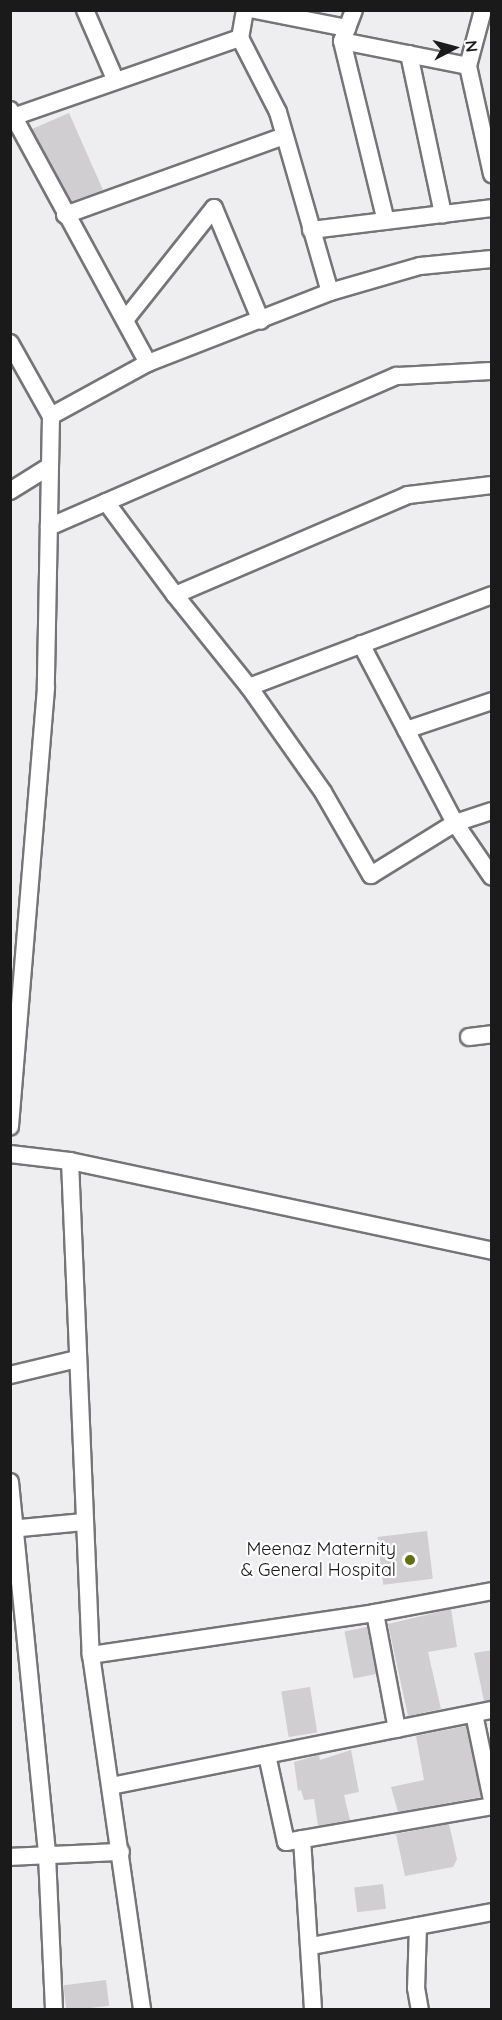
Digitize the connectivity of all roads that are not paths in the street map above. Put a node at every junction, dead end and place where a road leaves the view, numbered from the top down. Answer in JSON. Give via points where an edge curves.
{"nodes":[{"id":1,"x":85,"y":10,"type":"edge"},
{"id":2,"x":245,"y":10,"type":"edge"},
{"id":3,"x":255,"y":10,"type":"edge"},
{"id":4,"x":354,"y":10,"type":"edge"},
{"id":5,"x":483,"y":10,"type":"edge"},
{"id":6,"x":345,"y":35,"type":"junction"},
{"id":7,"x":240,"y":38,"type":"junction"},
{"id":8,"x":409,"y":54,"type":"junction"},
{"id":9,"x":468,"y":66,"type":"junction"},
{"id":10,"x":115,"y":79,"type":"junction"},
{"id":11,"x":12,"y":115,"type":"edge"},
{"id":12,"x":284,"y":136,"type":"junction"},
{"id":13,"x":492,"y":174,"type":"edge"},
{"id":14,"x":492,"y":208,"type":"edge"},
{"id":15,"x":443,"y":214,"type":"junction"},
{"id":16,"x":65,"y":215,"type":"junction"},
{"id":17,"x":386,"y":221,"type":"junction"},
{"id":18,"x":311,"y":230,"type":"junction"},
{"id":19,"x":492,"y":259,"type":"edge"},
{"id":20,"x":330,"y":292,"type":"junction"},
{"id":21,"x":125,"y":320,"type":"junction"},
{"id":22,"x":261,"y":321,"type":"junction"},
{"id":23,"x":10,"y":343,"type":"edge"},
{"id":24,"x":148,"y":363,"type":"junction"},
{"id":25,"x":492,"y":371,"type":"edge"},
{"id":26,"x":51,"y":416,"type":"junction"},
{"id":27,"x":50,"y":466,"type":"junction"},
{"id":28,"x":492,"y":485,"type":"edge"},
{"id":29,"x":10,"y":491,"type":"edge"},
{"id":30,"x":106,"y":502,"type":"junction"},
{"id":31,"x":49,"y":527,"type":"junction"},
{"id":32,"x":175,"y":595,"type":"junction"},
{"id":33,"x":492,"y":595,"type":"edge"},
{"id":34,"x":361,"y":644,"type":"junction"},
{"id":35,"x":249,"y":687,"type":"junction"},
{"id":36,"x":492,"y":701,"type":"edge"},
{"id":37,"x":406,"y":730,"type":"junction"},
{"id":38,"x":492,"y":810,"type":"edge"},
{"id":39,"x":455,"y":823,"type":"junction"},
{"id":40,"x":492,"y":877,"type":"edge"},
{"id":41,"x":492,"y":1034,"type":"edge"},
{"id":42,"x":469,"y":1037,"type":"dead end"},
{"id":43,"x":10,"y":1127,"type":"edge"},
{"id":44,"x":10,"y":1154,"type":"edge"},
{"id":45,"x":70,"y":1161,"type":"junction"},
{"id":46,"x":492,"y":1251,"type":"edge"},
{"id":47,"x":77,"y":1359,"type":"junction"},
{"id":48,"x":10,"y":1375,"type":"edge"},
{"id":49,"x":10,"y":1482,"type":"edge"},
{"id":50,"x":84,"y":1522,"type":"junction"},
{"id":51,"x":13,"y":1529,"type":"edge"},
{"id":52,"x":492,"y":1591,"type":"edge"},
{"id":53,"x":375,"y":1613,"type":"junction"},
{"id":54,"x":91,"y":1654,"type":"junction"},
{"id":55,"x":492,"y":1710,"type":"edge"},
{"id":56,"x":474,"y":1714,"type":"junction"},
{"id":57,"x":397,"y":1729,"type":"junction"},
{"id":58,"x":267,"y":1755,"type":"junction"},
{"id":59,"x":111,"y":1786,"type":"junction"},
{"id":60,"x":492,"y":1800,"type":"edge"},
{"id":61,"x":492,"y":1806,"type":"edge"},
{"id":62,"x":302,"y":1839,"type":"junction"},
{"id":63,"x":121,"y":1852,"type":"junction"},
{"id":64,"x":47,"y":1855,"type":"junction"},
{"id":65,"x":10,"y":1857,"type":"edge"},
{"id":66,"x":491,"y":1912,"type":"edge"},
{"id":67,"x":418,"y":1926,"type":"junction"},
{"id":68,"x":312,"y":1946,"type":"junction"},
{"id":69,"x":54,"y":2010,"type":"edge"},
{"id":70,"x":142,"y":2010,"type":"edge"},
{"id":71,"x":314,"y":2010,"type":"edge"},
{"id":72,"x":420,"y":2010,"type":"edge"}],
"edges":[{"from":1,"to":10,"type":"street"},
{"from":2,"to":7,"type":"street"},
{"from":3,"to":6,"type":"street"},
{"from":4,"to":6,"type":"street"},
{"from":5,"to":9,"type":"street"},
{"from":6,"to":8,"type":"street"},
{"from":6,"to":17,"type":"street"},
{"from":7,"to":10,"type":"street"},
{"from":7,"to":12,"type":"street","via":[[278,112]]},
{"from":8,"to":9,"type":"street"},
{"from":8,"to":15,"type":"street"},
{"from":9,"to":13,"type":"street"},
{"from":10,"to":11,"type":"street"},
{"from":11,"to":16,"type":"street"},
{"from":12,"to":16,"type":"street"},
{"from":12,"to":18,"type":"street"},
{"from":14,"to":15,"type":"street"},
{"from":15,"to":17,"type":"street"},
{"from":16,"to":21,"type":"street"},
{"from":17,"to":18,"type":"street"},
{"from":18,"to":20,"type":"street"},
{"from":19,"to":20,"type":"street","via":[[420,266]]},
{"from":20,"to":22,"type":"street"},
{"from":21,"to":22,"type":"street","via":[[213,208]]},
{"from":21,"to":24,"type":"street"},
{"from":22,"to":24,"type":"street"},
{"from":23,"to":26,"type":"street"},
{"from":24,"to":26,"type":"street"},
{"from":25,"to":30,"type":"street","via":[[397,376]]},
{"from":26,"to":27,"type":"street"},
{"from":27,"to":29,"type":"street"},
{"from":27,"to":31,"type":"street"},
{"from":28,"to":32,"type":"street","via":[[408,495]]},
{"from":30,"to":31,"type":"street"},
{"from":30,"to":32,"type":"street"},
{"from":31,"to":43,"type":"street","via":[[46,688]]},
{"from":32,"to":35,"type":"street"},
{"from":33,"to":34,"type":"street"},
{"from":34,"to":35,"type":"street"},
{"from":34,"to":37,"type":"street"},
{"from":35,"to":39,"type":"street","via":[[323,792],[371,875]]},
{"from":36,"to":37,"type":"street"},
{"from":37,"to":39,"type":"street"},
{"from":38,"to":39,"type":"street"},
{"from":39,"to":40,"type":"street"},
{"from":41,"to":42,"type":"street"},
{"from":44,"to":45,"type":"street"},
{"from":45,"to":46,"type":"street"},
{"from":45,"to":47,"type":"street"},
{"from":47,"to":48,"type":"street"},
{"from":47,"to":50,"type":"street"},
{"from":49,"to":51,"type":"street"},
{"from":50,"to":51,"type":"street"},
{"from":50,"to":54,"type":"street"},
{"from":51,"to":64,"type":"street"},
{"from":52,"to":53,"type":"street"},
{"from":53,"to":54,"type":"street"},
{"from":53,"to":57,"type":"street"},
{"from":54,"to":59,"type":"street"},
{"from":55,"to":56,"type":"street"},
{"from":56,"to":57,"type":"street"},
{"from":56,"to":60,"type":"street"},
{"from":57,"to":58,"type":"street"},
{"from":58,"to":59,"type":"street"},
{"from":58,"to":62,"type":"street","via":[[286,1842]]},
{"from":59,"to":63,"type":"street"},
{"from":61,"to":62,"type":"street"},
{"from":62,"to":68,"type":"street"},
{"from":63,"to":64,"type":"street"},
{"from":63,"to":70,"type":"street"},
{"from":64,"to":65,"type":"street"},
{"from":64,"to":69,"type":"street"},
{"from":66,"to":67,"type":"street"},
{"from":67,"to":68,"type":"street"},
{"from":67,"to":72,"type":"street","via":[[416,1988]]},
{"from":68,"to":71,"type":"street"}]}
